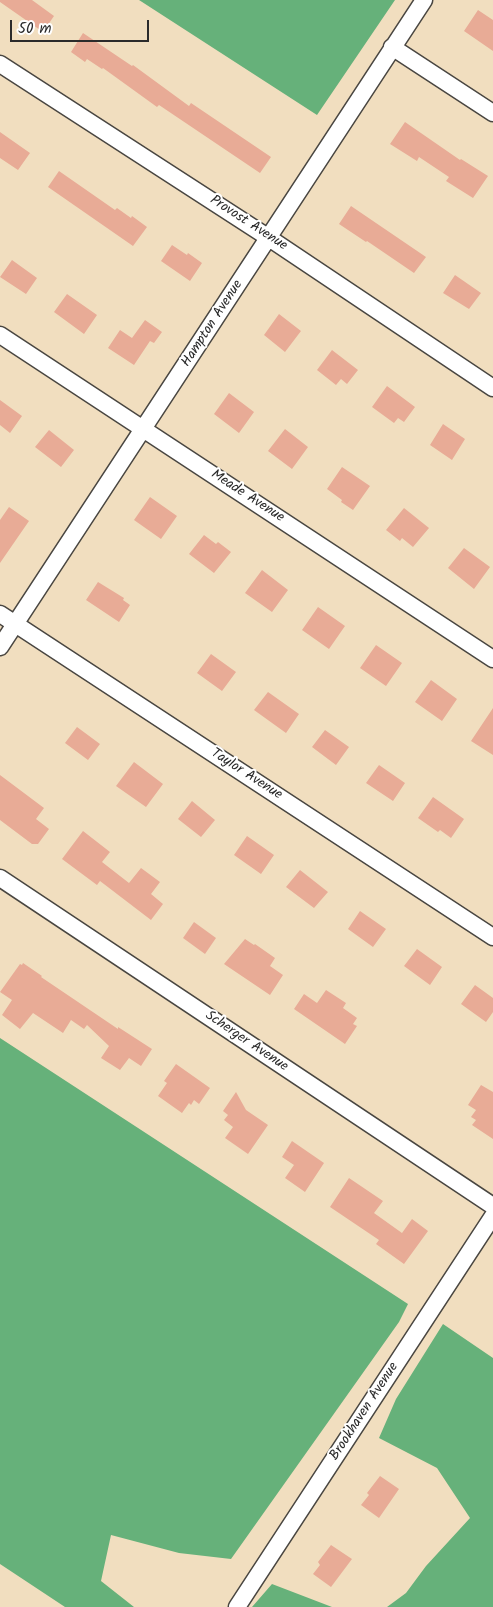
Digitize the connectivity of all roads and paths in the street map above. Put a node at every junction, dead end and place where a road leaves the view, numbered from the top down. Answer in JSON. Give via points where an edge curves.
{"nodes":[{"id":1,"x":424,"y":0,"type":"edge"},
{"id":2,"x":392,"y":47,"type":"junction"},
{"id":3,"x":0,"y":64,"type":"edge"},
{"id":4,"x":493,"y":113,"type":"edge"},
{"id":5,"x":269,"y":238,"type":"junction"},
{"id":6,"x":0,"y":335,"type":"edge"},
{"id":7,"x":493,"y":388,"type":"edge"},
{"id":8,"x":144,"y":429,"type":"junction"},
{"id":9,"x":0,"y":614,"type":"edge"},
{"id":10,"x":15,"y":624,"type":"junction"},
{"id":11,"x":0,"y":647,"type":"edge"},
{"id":12,"x":493,"y":659,"type":"edge"},
{"id":13,"x":0,"y":878,"type":"edge"},
{"id":14,"x":493,"y":937,"type":"edge"},
{"id":15,"x":493,"y":1206,"type":"edge"},
{"id":16,"x":493,"y":1216,"type":"edge"},
{"id":17,"x":237,"y":1607,"type":"edge"}],
"edges":[{"from":1,"to":2,"type":"street","name":"Hampton Avenue"},
{"from":2,"to":4,"type":"street"},
{"from":2,"to":5,"type":"street","name":"Hampton Avenue"},
{"from":3,"to":5,"type":"street","name":"Provost Avenue"},
{"from":5,"to":7,"type":"street","name":"Provost Avenue"},
{"from":5,"to":8,"type":"street","name":"Hampton Avenue"},
{"from":6,"to":8,"type":"street","name":"Meade Avenue"},
{"from":8,"to":10,"type":"street","name":"Hampton Avenue"},
{"from":8,"to":12,"type":"street","name":"Meade Avenue"},
{"from":9,"to":10,"type":"street","name":"Taylor Avenue"},
{"from":10,"to":11,"type":"street","name":"Hampton Avenue"},
{"from":10,"to":14,"type":"street","name":"Taylor Avenue"},
{"from":13,"to":15,"type":"street","name":"Scherger Avenue"},
{"from":16,"to":17,"type":"street","name":"Brookhaven Avenue"}]}
